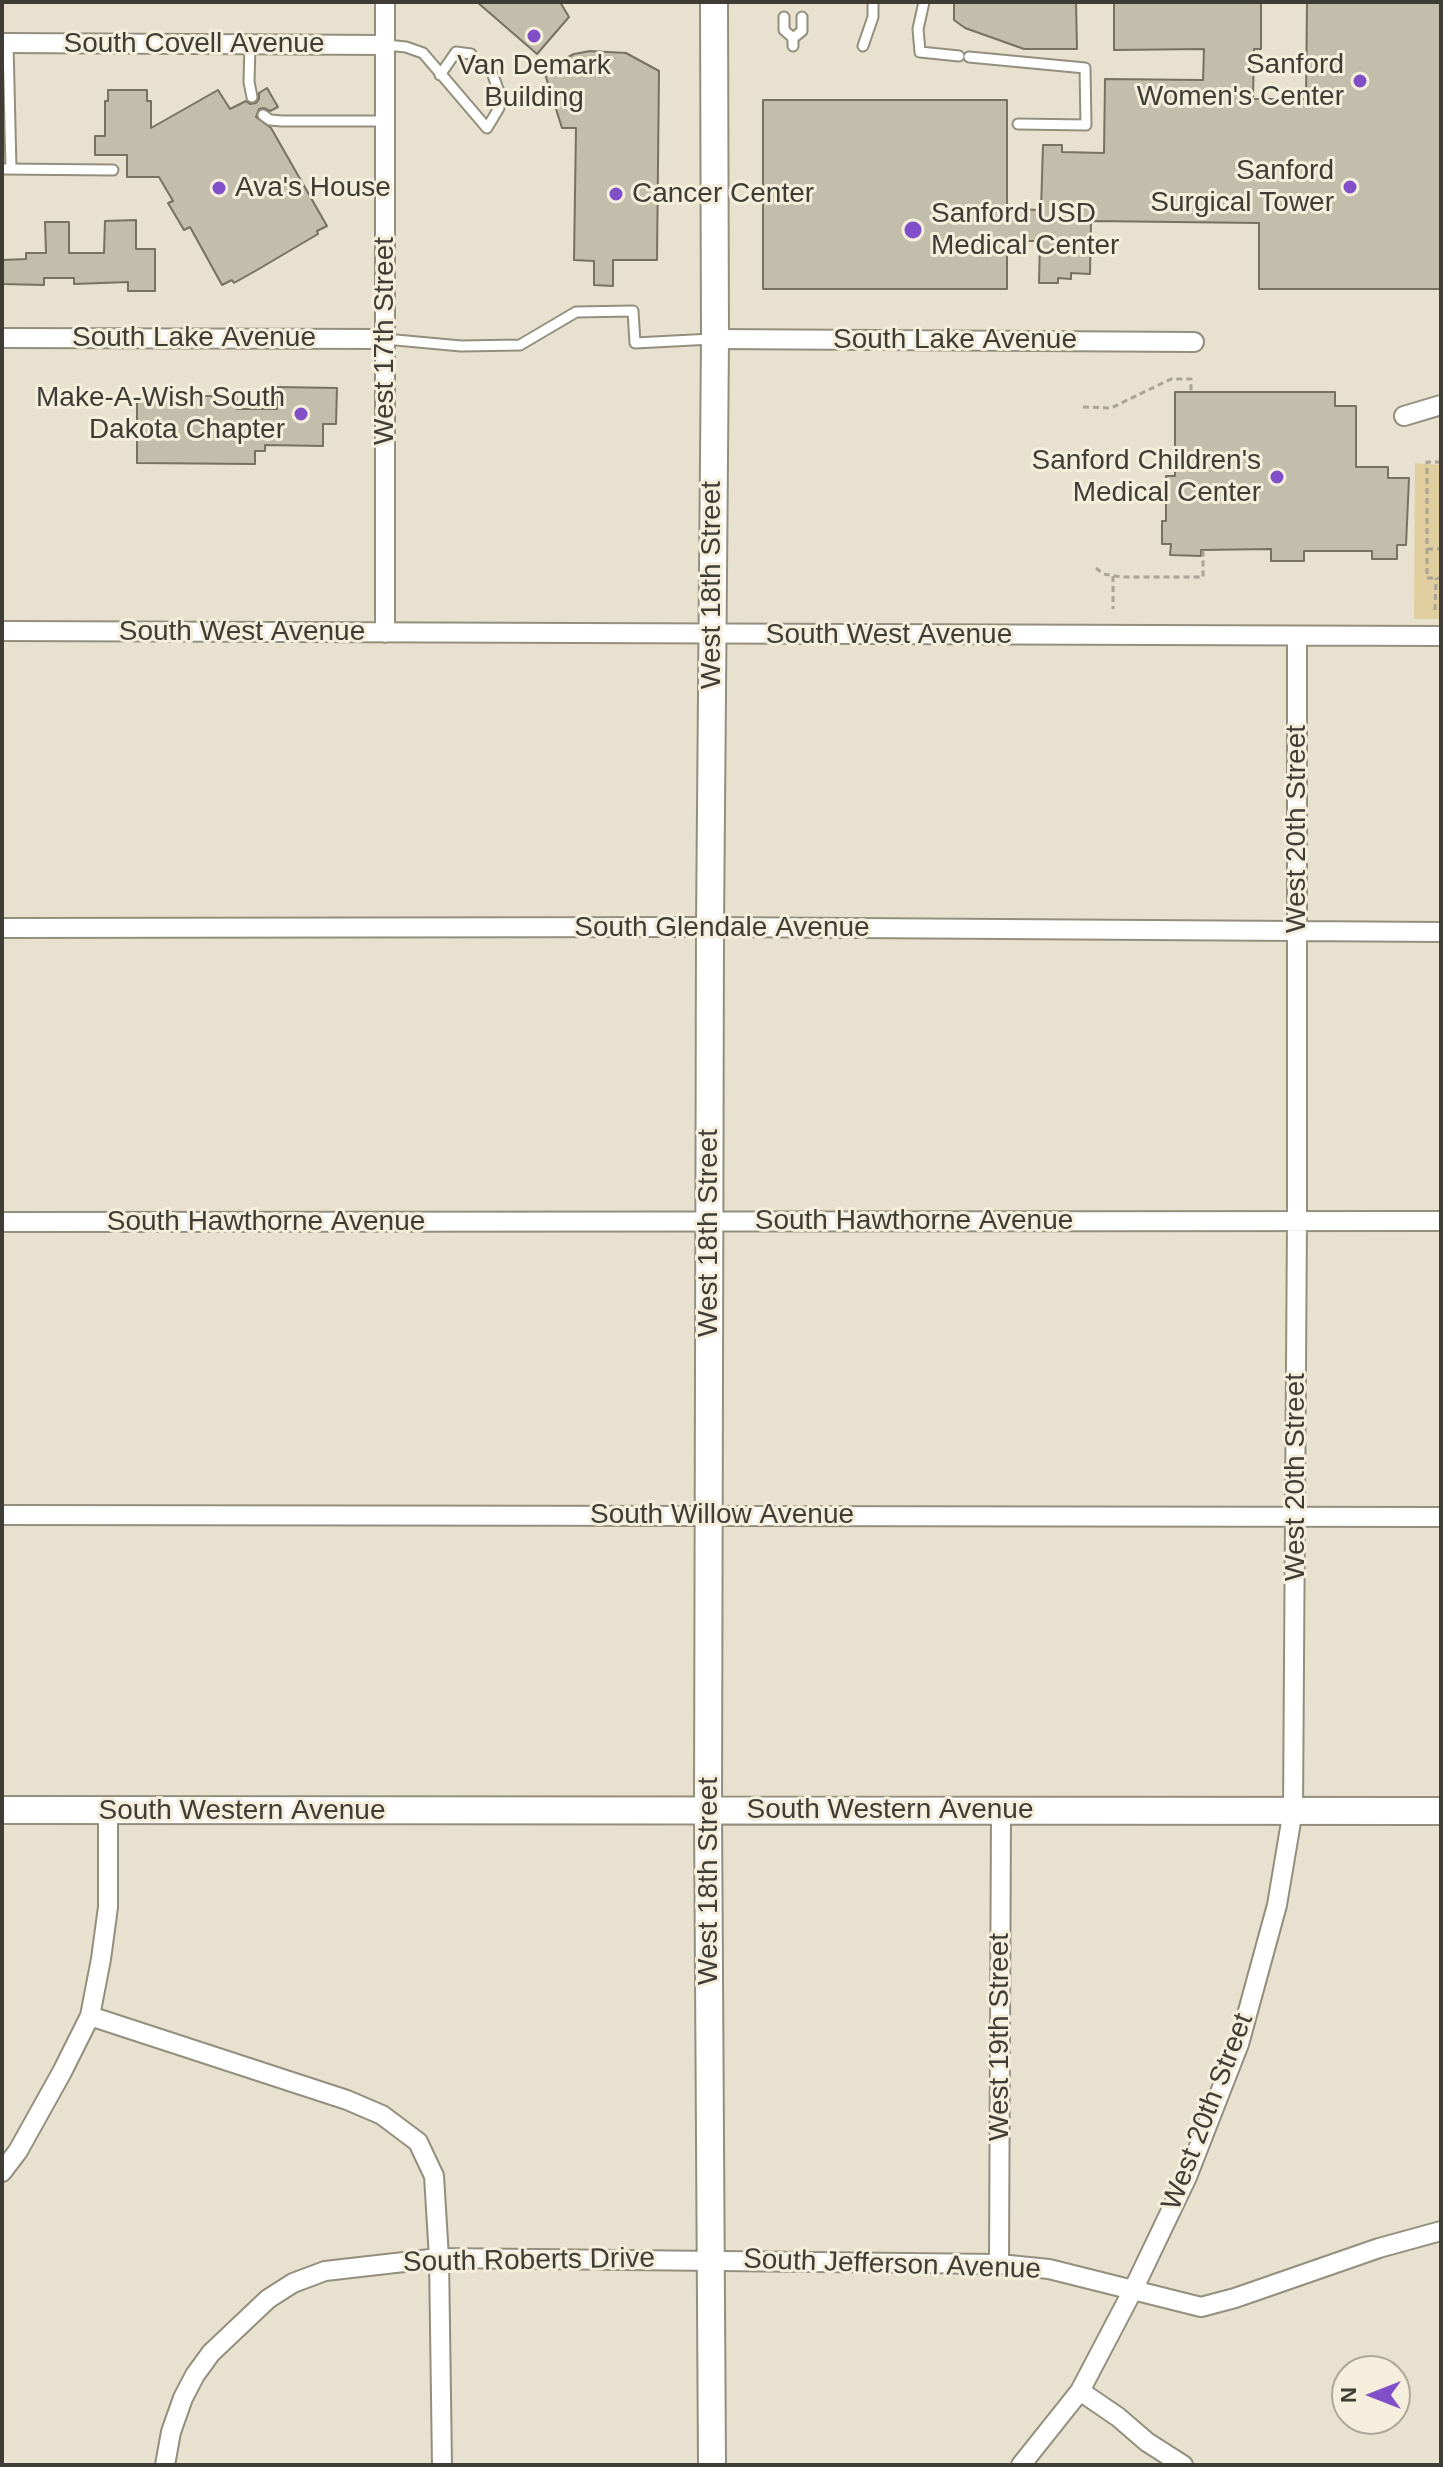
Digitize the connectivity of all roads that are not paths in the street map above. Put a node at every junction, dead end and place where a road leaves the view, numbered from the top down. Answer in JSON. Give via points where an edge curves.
{"nodes":[{"id":1,"x":385,"y":2,"type":"edge"},
{"id":2,"x":714,"y":2,"type":"edge"},
{"id":3,"x":924,"y":2,"type":"edge"},
{"id":4,"x":873,"y":5,"type":"dead end"},
{"id":5,"x":784,"y":17,"type":"dead end"},
{"id":6,"x":802,"y":17,"type":"dead end"},
{"id":7,"x":5,"y":43,"type":"edge"},
{"id":8,"x":250,"y":45,"type":"junction"},
{"id":9,"x":386,"y":45,"type":"junction"},
{"id":10,"x":863,"y":46,"type":"dead end"},
{"id":11,"x":471,"y":54,"type":"dead end"},
{"id":12,"x":440,"y":75,"type":"junction"},
{"id":13,"x":493,"y":75,"type":"dead end"},
{"id":14,"x":252,"y":97,"type":"dead end"},
{"id":15,"x":263,"y":115,"type":"dead end"},
{"id":16,"x":386,"y":121,"type":"junction"},
{"id":17,"x":1018,"y":124,"type":"dead end"},
{"id":18,"x":7,"y":169,"type":"edge"},
{"id":19,"x":113,"y":170,"type":"dead end"},
{"id":20,"x":2,"y":338,"type":"edge"},
{"id":21,"x":385,"y":339,"type":"junction"},
{"id":22,"x":715,"y":339,"type":"junction"},
{"id":23,"x":1194,"y":342,"type":"dead end"},
{"id":24,"x":1441,"y":405,"type":"edge"},
{"id":25,"x":1404,"y":416,"type":"dead end"},
{"id":26,"x":2,"y":631,"type":"edge"},
{"id":27,"x":385,"y":633,"type":"junction"},
{"id":28,"x":711,"y":634,"type":"junction"},
{"id":29,"x":1297,"y":636,"type":"junction"},
{"id":30,"x":1441,"y":636,"type":"edge"},
{"id":31,"x":710,"y":927,"type":"junction"},
{"id":32,"x":2,"y":928,"type":"edge"},
{"id":33,"x":1296,"y":932,"type":"junction"},
{"id":34,"x":1441,"y":932,"type":"edge"},
{"id":35,"x":709,"y":1221,"type":"junction"},
{"id":36,"x":1297,"y":1221,"type":"junction"},
{"id":37,"x":1441,"y":1221,"type":"edge"},
{"id":38,"x":2,"y":1222,"type":"edge"},
{"id":39,"x":2,"y":1515,"type":"edge"},
{"id":40,"x":709,"y":1515,"type":"junction"},
{"id":41,"x":1296,"y":1517,"type":"junction"},
{"id":42,"x":1441,"y":1517,"type":"edge"},
{"id":43,"x":2,"y":1810,"type":"edge"},
{"id":44,"x":1001,"y":1810,"type":"junction"},
{"id":45,"x":1293,"y":1810,"type":"junction"},
{"id":46,"x":108,"y":1811,"type":"junction"},
{"id":47,"x":708,"y":1811,"type":"junction"},
{"id":48,"x":1441,"y":1811,"type":"edge"},
{"id":49,"x":90,"y":2016,"type":"junction"},
{"id":50,"x":2,"y":2172,"type":"edge"},
{"id":51,"x":1441,"y":2231,"type":"edge"},
{"id":52,"x":439,"y":2258,"type":"junction"},
{"id":53,"x":711,"y":2259,"type":"junction"},
{"id":54,"x":999,"y":2264,"type":"junction"},
{"id":55,"x":1133,"y":2290,"type":"junction"},
{"id":56,"x":1080,"y":2391,"type":"junction"},
{"id":57,"x":165,"y":2465,"type":"edge"},
{"id":58,"x":442,"y":2465,"type":"edge"},
{"id":59,"x":712,"y":2465,"type":"edge"},
{"id":60,"x":1021,"y":2465,"type":"edge"},
{"id":61,"x":1183,"y":2465,"type":"edge"}],
"edges":[{"from":1,"to":9,"type":"street","name":"West 17th Street"},
{"from":2,"to":22,"type":"street","name":"West 18th Street"},
{"from":3,"to":17,"type":"lane","via":[[920,52],[1085,68],[1086,125]]},
{"from":4,"to":10,"type":"lane"},
{"from":5,"to":6,"type":"lane","via":[[784,30],[793,42],[802,31]]},
{"from":7,"to":8,"type":"street","name":"South Covell Avenue"},
{"from":7,"to":18,"type":"lane"},
{"from":8,"to":9,"type":"street","name":"South Covell Avenue"},
{"from":8,"to":14,"type":"lane"},
{"from":9,"to":12,"type":"lane","via":[[423,53]]},
{"from":9,"to":16,"type":"street","name":"West 17th Street"},
{"from":11,"to":12,"type":"lane","via":[[456,52]]},
{"from":12,"to":13,"type":"lane","via":[[487,128],[499,108]]},
{"from":15,"to":16,"type":"lane","via":[[282,121]]},
{"from":16,"to":21,"type":"street","name":"West 17th Street"},
{"from":18,"to":19,"type":"lane"},
{"from":20,"to":21,"type":"street","name":"South Lake Avenue"},
{"from":21,"to":22,"type":"lane","via":[[520,345],[576,312],[633,311],[635,343]]},
{"from":21,"to":27,"type":"street","name":"West 17th Street"},
{"from":22,"to":23,"type":"street","name":"South Lake Avenue"},
{"from":22,"to":28,"type":"street","name":"West 18th Street"},
{"from":24,"to":25,"type":"street"},
{"from":26,"to":27,"type":"street","name":"South West Avenue"},
{"from":27,"to":28,"type":"street","name":"South West Avenue"},
{"from":28,"to":29,"type":"street","name":"South West Avenue"},
{"from":28,"to":31,"type":"street","name":"West 18th Street"},
{"from":29,"to":30,"type":"street","name":"South West Avenue"},
{"from":29,"to":33,"type":"street","name":"West 20th Street"},
{"from":31,"to":32,"type":"street","name":"South Glendale Avenue"},
{"from":31,"to":33,"type":"street","name":"South Glendale Avenue"},
{"from":31,"to":35,"type":"street","name":"West 18th Street"},
{"from":33,"to":34,"type":"street","name":"South Glendale Avenue"},
{"from":33,"to":36,"type":"street","name":"West 20th Street"},
{"from":35,"to":36,"type":"street","name":"South Hawthorne Avenue"},
{"from":35,"to":38,"type":"street","name":"South Hawthorne Avenue"},
{"from":35,"to":40,"type":"street","name":"West 18th Street"},
{"from":36,"to":37,"type":"street","name":"South Hawthorne Avenue"},
{"from":36,"to":41,"type":"street","name":"West 20th Street"},
{"from":39,"to":40,"type":"street","name":"South Willow Avenue"},
{"from":40,"to":41,"type":"street","name":"South Willow Avenue"},
{"from":40,"to":47,"type":"street","name":"West 18th Street"},
{"from":41,"to":42,"type":"street","name":"South Willow Avenue"},
{"from":41,"to":45,"type":"street","name":"West 20th Street"},
{"from":43,"to":46,"type":"street","name":"South Western Avenue"},
{"from":44,"to":45,"type":"street","name":"South Western Avenue"},
{"from":44,"to":47,"type":"street","name":"South Western Avenue"},
{"from":44,"to":54,"type":"street","name":"West 19th Street"},
{"from":45,"to":48,"type":"street","name":"South Western Avenue"},
{"from":45,"to":55,"type":"street","name":"West 20th Street","via":[[1277,1905],[1239,2044],[1187,2177]]},
{"from":46,"to":47,"type":"street","name":"South Western Avenue"},
{"from":46,"to":49,"type":"street","via":[[108,1907]]},
{"from":47,"to":53,"type":"street","name":"West 18th Street"},
{"from":49,"to":50,"type":"street"},
{"from":49,"to":52,"type":"street","via":[[382,2115],[418,2142],[434,2176]]},
{"from":51,"to":55,"type":"street","name":"South Jefferson Avenue","via":[[1201,2307]]},
{"from":52,"to":53,"type":"street","name":"South Roberts Drive"},
{"from":52,"to":57,"type":"street","name":"South Roberts Drive","via":[[325,2271],[268,2299],[226,2336],[195,2375],[171,2432]]},
{"from":52,"to":58,"type":"street"},
{"from":53,"to":54,"type":"street","name":"South Jefferson Avenue"},
{"from":53,"to":59,"type":"street","name":"West 18th Street"},
{"from":54,"to":55,"type":"street","name":"South Jefferson Avenue","via":[[1049,2269]]},
{"from":55,"to":56,"type":"street","name":"West 20th Street"},
{"from":56,"to":60,"type":"street","name":"West 20th Street"},
{"from":56,"to":61,"type":"street"}]}
